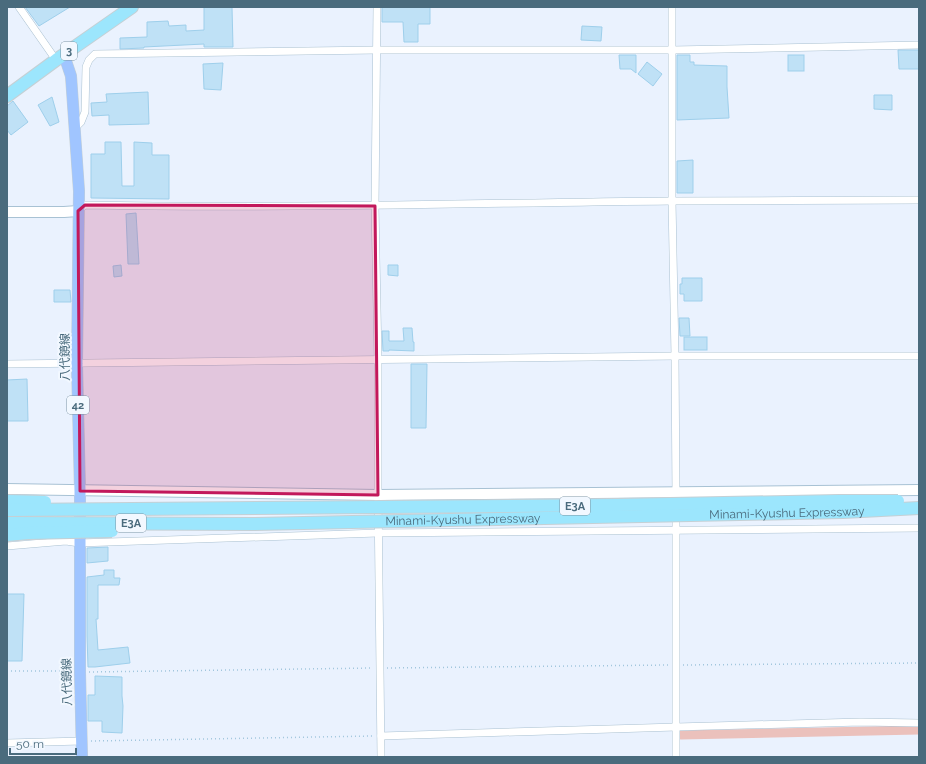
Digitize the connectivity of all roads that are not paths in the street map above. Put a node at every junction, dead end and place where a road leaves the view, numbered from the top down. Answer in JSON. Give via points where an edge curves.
{"nodes":[{"id":1,"x":19,"y":7,"type":"edge"},
{"id":2,"x":132,"y":7,"type":"edge"},
{"id":3,"x":377,"y":7,"type":"edge"},
{"id":4,"x":672,"y":7,"type":"edge"},
{"id":5,"x":919,"y":45,"type":"edge"},
{"id":6,"x":377,"y":50,"type":"junction"},
{"id":7,"x":672,"y":50,"type":"junction"},
{"id":8,"x":60,"y":58,"type":"junction"},
{"id":9,"x":7,"y":96,"type":"edge"},
{"id":10,"x":75,"y":128,"type":"junction"},
{"id":11,"x":919,"y":200,"type":"edge"},
{"id":12,"x":672,"y":201,"type":"junction"},
{"id":13,"x":375,"y":206,"type":"junction"},
{"id":14,"x":78,"y":211,"type":"junction"},
{"id":15,"x":7,"y":212,"type":"edge"},
{"id":16,"x":675,"y":356,"type":"junction"},
{"id":17,"x":919,"y":356,"type":"edge"},
{"id":18,"x":378,"y":360,"type":"junction"},
{"id":19,"x":7,"y":364,"type":"edge"},
{"id":20,"x":77,"y":364,"type":"junction"},
{"id":21,"x":7,"y":489,"type":"edge"},
{"id":22,"x":919,"y":490,"type":"edge"},
{"id":23,"x":80,"y":491,"type":"junction"},
{"id":24,"x":676,"y":492,"type":"junction"},
{"id":25,"x":378,"y":494,"type":"junction"},
{"id":26,"x":7,"y":500,"type":"edge"},
{"id":27,"x":919,"y":502,"type":"edge"},
{"id":28,"x":232,"y":508,"type":"junction"},
{"id":29,"x":919,"y":508,"type":"edge"},
{"id":30,"x":7,"y":510,"type":"edge"},
{"id":31,"x":7,"y":523,"type":"edge"},
{"id":32,"x":255,"y":524,"type":"junction"},
{"id":33,"x":919,"y":528,"type":"edge"},
{"id":34,"x":676,"y":530,"type":"junction"},
{"id":35,"x":378,"y":533,"type":"junction"},
{"id":36,"x":7,"y":535,"type":"edge"},
{"id":37,"x":80,"y":543,"type":"junction"},
{"id":38,"x":7,"y":546,"type":"edge"},
{"id":39,"x":919,"y":723,"type":"edge"},
{"id":40,"x":676,"y":727,"type":"junction"},
{"id":41,"x":381,"y":740,"type":"junction"},
{"id":42,"x":82,"y":741,"type":"junction"},
{"id":43,"x":7,"y":743,"type":"edge"},
{"id":44,"x":82,"y":757,"type":"edge"},
{"id":45,"x":380,"y":757,"type":"edge"},
{"id":46,"x":676,"y":757,"type":"edge"}],
"edges":[{"from":1,"to":8,"type":"street"},
{"from":2,"to":8,"type":"highway","number":"3"},
{"from":3,"to":6,"type":"street"},
{"from":4,"to":7,"type":"street"},
{"from":5,"to":7,"type":"street"},
{"from":6,"to":7,"type":"street"},
{"from":6,"to":10,"type":"street","via":[[95,54],[86,67],[85,112]]},
{"from":6,"to":13,"type":"street"},
{"from":7,"to":12,"type":"street"},
{"from":8,"to":9,"type":"highway","number":"3"},
{"from":8,"to":10,"type":"main road","name":"八代鏡線","number":"42","via":[[71,76]]},
{"from":10,"to":14,"type":"main road","name":"八代鏡線","number":"42"},
{"from":11,"to":12,"type":"street"},
{"from":12,"to":13,"type":"street"},
{"from":12,"to":16,"type":"street"},
{"from":13,"to":14,"type":"street","via":[[85,205]]},
{"from":13,"to":18,"type":"street"},
{"from":14,"to":15,"type":"street"},
{"from":14,"to":20,"type":"main road","name":"八代鏡線","number":"42"},
{"from":16,"to":17,"type":"street"},
{"from":16,"to":18,"type":"street"},
{"from":16,"to":24,"type":"street"},
{"from":18,"to":20,"type":"street"},
{"from":18,"to":25,"type":"street"},
{"from":19,"to":20,"type":"street"},
{"from":20,"to":23,"type":"main road","name":"八代鏡線","number":"42"},
{"from":21,"to":23,"type":"street"},
{"from":22,"to":24,"type":"street"},
{"from":23,"to":25,"type":"street"},
{"from":23,"to":37,"type":"main road","name":"八代鏡線","number":"42"},
{"from":24,"to":25,"type":"street"},
{"from":24,"to":34,"type":"street"},
{"from":25,"to":35,"type":"street"},
{"from":26,"to":28,"type":"highway","bridge":true},
{"from":27,"to":28,"type":"highway","name":"Minami-Kyushu Expressway","number":"E3A","bridge":true},
{"from":28,"to":30,"type":"highway","name":"Minami-Kyushu Expressway","number":"E3A","bridge":true},
{"from":29,"to":32,"type":"highway","name":"Minami-Kyushu Expressway","number":"E3A","bridge":true},
{"from":31,"to":32,"type":"highway","name":"Minami-Kyushu Expressway","number":"E3A","bridge":true},
{"from":32,"to":36,"type":"highway","bridge":true,"via":[[210,529]]},
{"from":33,"to":34,"type":"street"},
{"from":34,"to":35,"type":"street"},
{"from":34,"to":40,"type":"street"},
{"from":35,"to":37,"type":"street"},
{"from":35,"to":41,"type":"street"},
{"from":37,"to":38,"type":"street","via":[[66,541]]},
{"from":37,"to":42,"type":"main road","name":"八代鏡線","number":"42"},
{"from":39,"to":40,"type":"street","via":[[853,722]]},
{"from":40,"to":41,"type":"street"},
{"from":40,"to":46,"type":"street"},
{"from":41,"to":45,"type":"street"},
{"from":42,"to":43,"type":"street"},
{"from":42,"to":44,"type":"main road","name":"八代鏡線","number":"42"}]}
